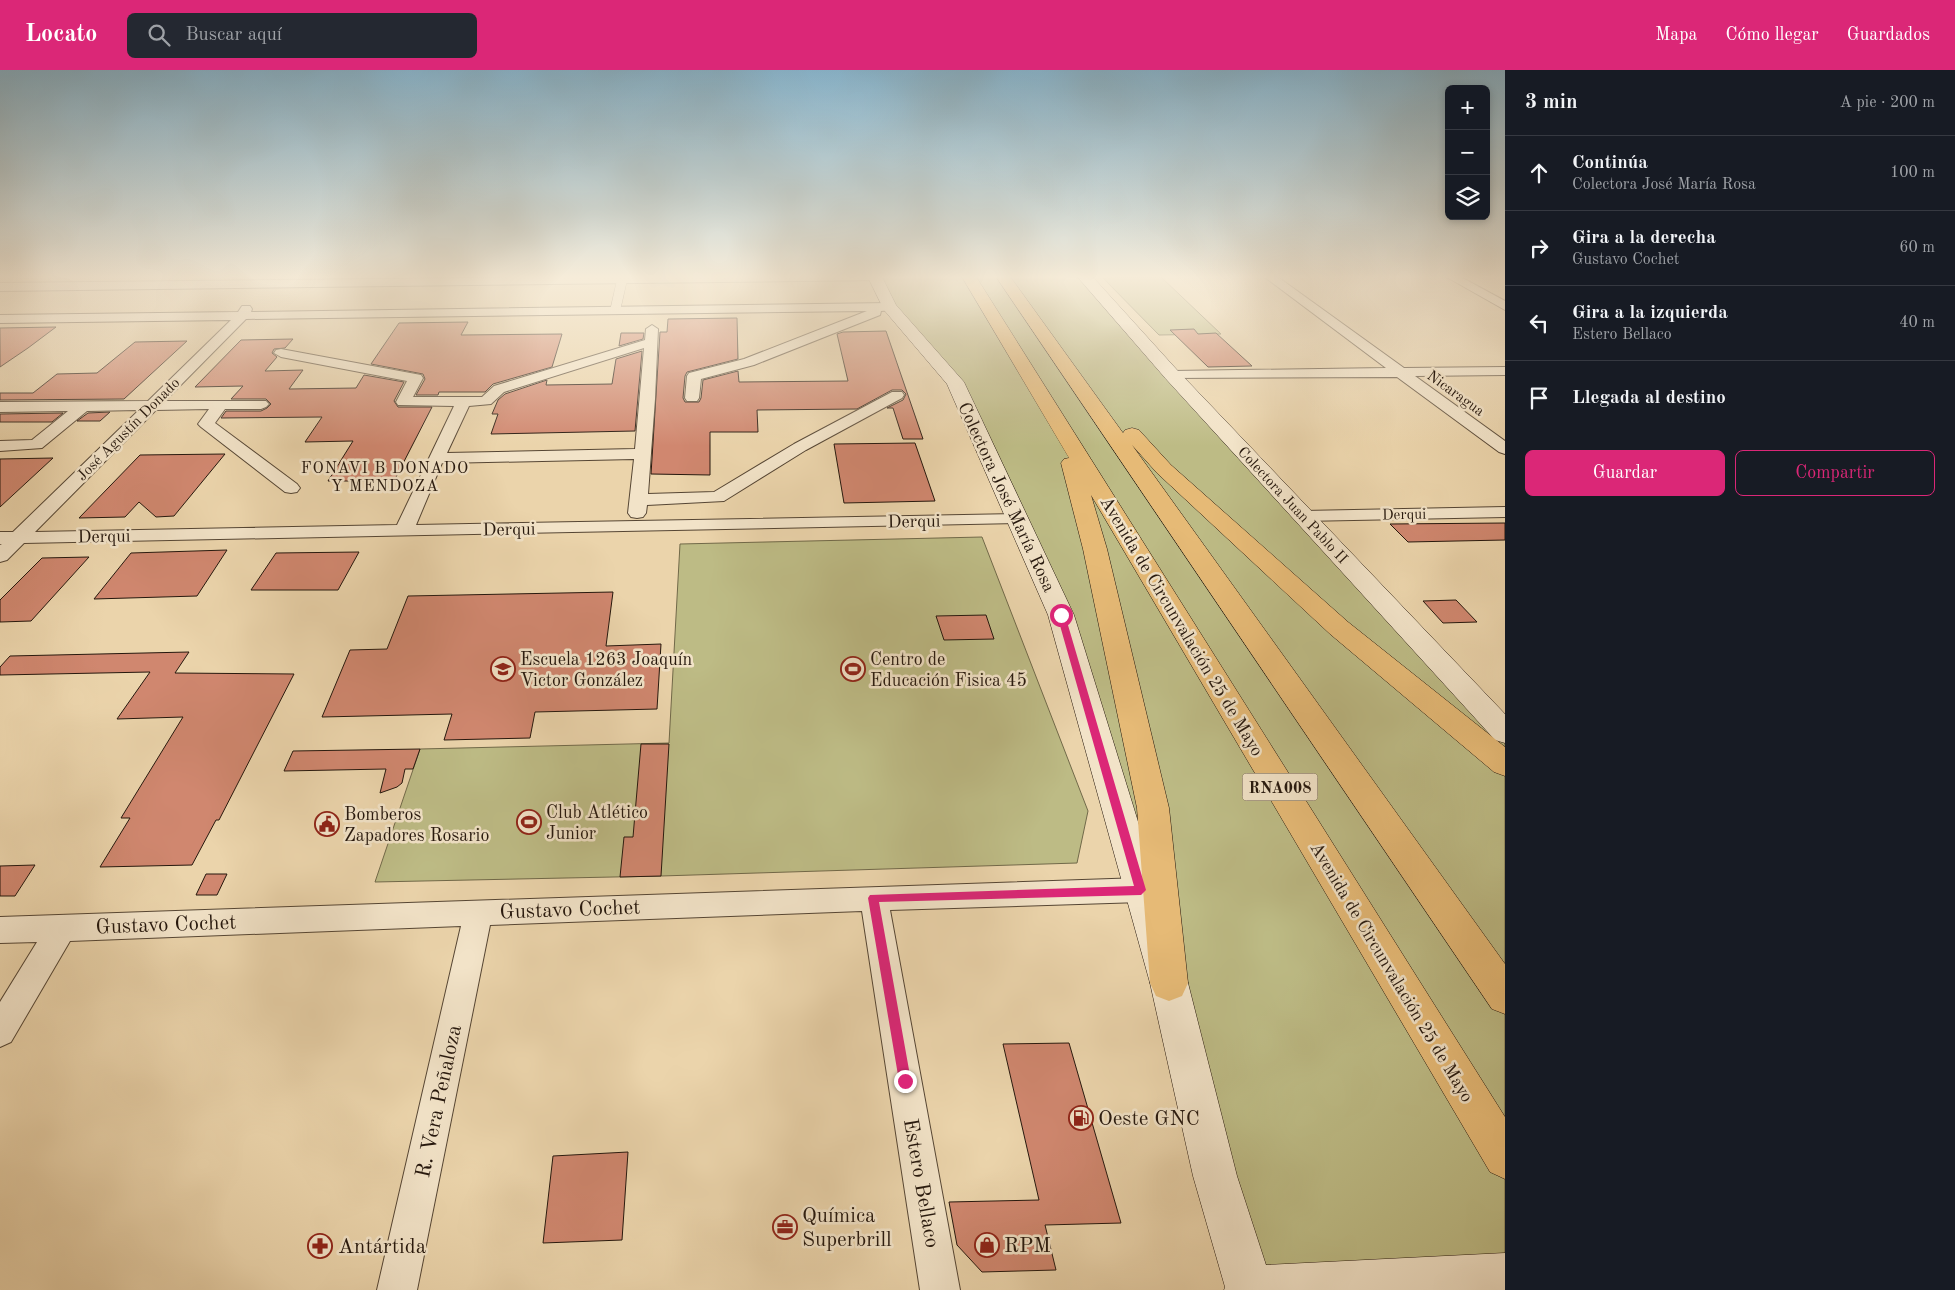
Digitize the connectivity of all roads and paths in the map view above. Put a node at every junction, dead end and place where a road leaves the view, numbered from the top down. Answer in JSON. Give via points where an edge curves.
{"nodes":[{"id":1,"x":226,"y":332,"type":"edge"},
{"id":2,"x":652,"y":332,"type":"edge"},
{"id":3,"x":826,"y":332,"type":"edge"},
{"id":4,"x":911,"y":332,"type":"edge"},
{"id":5,"x":1003,"y":332,"type":"edge"},
{"id":6,"x":1044,"y":332,"type":"edge"},
{"id":7,"x":1134,"y":332,"type":"edge"},
{"id":8,"x":1345,"y":332,"type":"edge"},
{"id":9,"x":651,"y":342,"type":"junction"},
{"id":10,"x":1052,"y":343,"type":"junction"},
{"id":11,"x":281,"y":353,"type":"dead end"},
{"id":12,"x":1505,"y":370,"type":"edge"},
{"id":13,"x":1399,"y":372,"type":"junction"},
{"id":14,"x":1172,"y":375,"type":"junction"},
{"id":15,"x":897,"y":395,"type":"dead end"},
{"id":16,"x":692,"y":398,"type":"dead end"},
{"id":17,"x":464,"y":401,"type":"junction"},
{"id":18,"x":221,"y":404,"type":"junction"},
{"id":19,"x":261,"y":404,"type":"dead end"},
{"id":20,"x":83,"y":406,"type":"junction"},
{"id":21,"x":152,"y":406,"type":"junction"},
{"id":22,"x":0,"y":407,"type":"edge"},
{"id":23,"x":1054,"y":416,"type":"junction"},
{"id":24,"x":0,"y":446,"type":"edge"},
{"id":25,"x":1505,"y":449,"type":"edge"},
{"id":26,"x":642,"y":454,"type":"junction"},
{"id":27,"x":436,"y":458,"type":"junction"},
{"id":28,"x":291,"y":488,"type":"dead end"},
{"id":29,"x":638,"y":500,"type":"junction"},
{"id":30,"x":1505,"y":512,"type":"edge"},
{"id":31,"x":1303,"y":516,"type":"junction"},
{"id":32,"x":1017,"y":519,"type":"junction"},
{"id":33,"x":636,"y":526,"type":"junction"},
{"id":34,"x":404,"y":531,"type":"junction"},
{"id":35,"x":9,"y":538,"type":"edge"},
{"id":36,"x":0,"y":556,"type":"edge"},
{"id":37,"x":1505,"y":732,"type":"edge"},
{"id":38,"x":1505,"y":764,"type":"edge"},
{"id":39,"x":1141,"y":890,"type":"junction"},
{"id":40,"x":874,"y":898,"type":"junction"},
{"id":41,"x":478,"y":913,"type":"junction"},
{"id":42,"x":62,"y":928,"type":"junction"},
{"id":43,"x":0,"y":930,"type":"edge"},
{"id":44,"x":1169,"y":983,"type":"junction"},
{"id":45,"x":1505,"y":996,"type":"edge"},
{"id":46,"x":0,"y":1032,"type":"edge"},
{"id":47,"x":1505,"y":1157,"type":"edge"},
{"id":48,"x":1505,"y":1277,"type":"edge"},
{"id":49,"x":397,"y":1290,"type":"edge"},
{"id":50,"x":940,"y":1290,"type":"edge"},
{"id":51,"x":1250,"y":1290,"type":"edge"}],
"edges":[{"from":1,"to":21,"type":"street","name":"José Agustín Donado"},
{"from":2,"to":9,"type":"street"},
{"from":3,"to":16,"type":"street","via":[[749,362],[694,376]]},
{"from":4,"to":32,"type":"main road","name":"Colectora José María Rosa","via":[[955,382]]},
{"from":5,"to":23,"type":"highway","name":"Avenida de Circunvalación 25 de Mayo","number":"RNA008"},
{"from":6,"to":10,"type":"highway"},
{"from":7,"to":14,"type":"main road","name":"Colectora Juan Pablo II"},
{"from":8,"to":13,"type":"street","name":"Nicaragua"},
{"from":9,"to":17,"type":"street","via":[[499,388],[486,401]]},
{"from":9,"to":26,"type":"street"},
{"from":10,"to":38,"type":"highway","via":[[1164,469],[1339,628]]},
{"from":10,"to":45,"type":"highway"},
{"from":11,"to":17,"type":"street","via":[[416,378],[403,402]]},
{"from":12,"to":13,"type":"street"},
{"from":13,"to":14,"type":"street"},
{"from":13,"to":25,"type":"street","name":"Nicaragua"},
{"from":14,"to":31,"type":"main road","name":"Colectora Juan Pablo II"},
{"from":15,"to":29,"type":"street","via":[[800,447],[718,497]]},
{"from":17,"to":27,"type":"street"},
{"from":18,"to":19,"type":"street"},
{"from":18,"to":21,"type":"street"},
{"from":18,"to":28,"type":"street","via":[[206,424]]},
{"from":20,"to":21,"type":"street"},
{"from":20,"to":22,"type":"street"},
{"from":20,"to":24,"type":"street","via":[[36,445]]},
{"from":21,"to":35,"type":"street","name":"José Agustín Donado"},
{"from":23,"to":44,"type":"highway","via":[[1095,549],[1153,808]]},
{"from":23,"to":47,"type":"highway","name":"Avenida de Circunvalación 25 de Mayo","number":"RNA008"},
{"from":26,"to":27,"type":"street"},
{"from":26,"to":29,"type":"street"},
{"from":27,"to":34,"type":"street"},
{"from":29,"to":33,"type":"street"},
{"from":30,"to":31,"type":"street","name":"Derqui"},
{"from":31,"to":37,"type":"main road","name":"Colectora Juan Pablo II"},
{"from":32,"to":33,"type":"street","name":"Derqui"},
{"from":32,"to":39,"type":"main road","name":"Colectora José María Rosa","via":[[1061,615]]},
{"from":33,"to":34,"type":"street","name":"Derqui"},
{"from":34,"to":35,"type":"street","name":"Derqui"},
{"from":35,"to":36,"type":"street","name":"José Agustín Donado"},
{"from":39,"to":40,"type":"street","name":"Gustavo Cochet"},
{"from":39,"to":44,"type":"main road","name":"Colectora José María Rosa"},
{"from":40,"to":41,"type":"street","name":"Gustavo Cochet"},
{"from":40,"to":50,"type":"street","name":"Estero Bellaco"},
{"from":41,"to":42,"type":"street","name":"Gustavo Cochet"},
{"from":41,"to":49,"type":"street","name":"R. Vera Peñaloza"},
{"from":42,"to":43,"type":"street","name":"Gustavo Cochet"},
{"from":42,"to":46,"type":"street"},
{"from":44,"to":51,"type":"main road","name":"Colectora José María Rosa","via":[[1215,1176]]},
{"from":48,"to":51,"type":"main road"}]}
